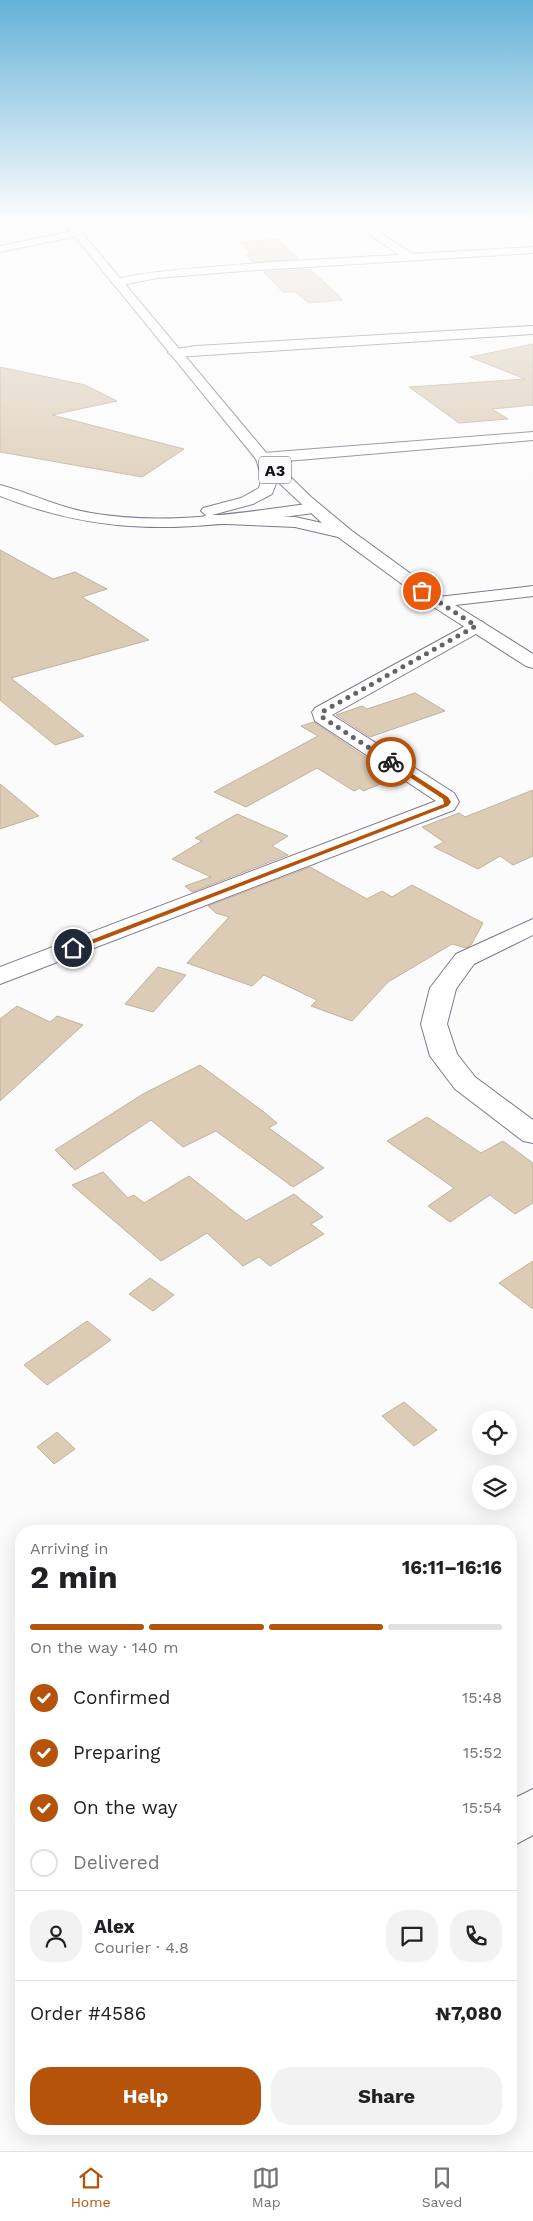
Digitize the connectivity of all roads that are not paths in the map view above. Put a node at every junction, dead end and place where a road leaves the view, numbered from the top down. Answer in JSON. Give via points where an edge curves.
{"nodes":[{"id":1,"x":150,"y":322,"type":"edge"},
{"id":2,"x":533,"y":330,"type":"edge"},
{"id":3,"x":175,"y":353,"type":"junction"},
{"id":4,"x":533,"y":436,"type":"edge"},
{"id":5,"x":263,"y":458,"type":"junction"},
{"id":6,"x":0,"y":478,"type":"edge"},
{"id":7,"x":0,"y":490,"type":"edge"},
{"id":8,"x":310,"y":504,"type":"junction"},
{"id":9,"x":205,"y":517,"type":"junction"},
{"id":10,"x":346,"y":534,"type":"junction"},
{"id":11,"x":533,"y":591,"type":"edge"},
{"id":12,"x":438,"y":602,"type":"junction"},
{"id":13,"x":476,"y":626,"type":"junction"},
{"id":14,"x":533,"y":662,"type":"edge"},
{"id":15,"x":533,"y":926,"type":"edge"},
{"id":16,"x":0,"y":976,"type":"edge"},
{"id":17,"x":533,"y":1134,"type":"edge"},
{"id":18,"x":533,"y":1809,"type":"edge"},
{"id":19,"x":517,"y":1821,"type":"edge"}],
"edges":[{"from":1,"to":3,"type":"main road","number":"A3"},
{"from":2,"to":3,"type":"main road"},
{"from":3,"to":5,"type":"main road","number":"A3"},
{"from":4,"to":5,"type":"main road"},
{"from":5,"to":8,"type":"main road","number":"A3"},
{"from":5,"to":9,"type":"main road","via":[[270,478],[266,492]]},
{"from":6,"to":9,"type":"main road","via":[[93,510]]},
{"from":7,"to":9,"type":"main road","via":[[93,518],[156,523]]},
{"from":8,"to":9,"type":"main road"},
{"from":8,"to":10,"type":"main road","number":"A3"},
{"from":9,"to":10,"type":"main road","via":[[295,522]]},
{"from":10,"to":12,"type":"main road","number":"A3"},
{"from":11,"to":12,"type":"main road"},
{"from":12,"to":13,"type":"main road","number":"A3"},
{"from":13,"to":14,"type":"main road","number":"A3"},
{"from":13,"to":16,"type":"main road","via":[[322,712],[322,717],[446,798],[446,805]]},
{"from":15,"to":17,"type":"main road","via":[[465,959],[443,988],[434,1024],[444,1056],[465,1083]]},
{"from":18,"to":19,"type":"main road"}]}
